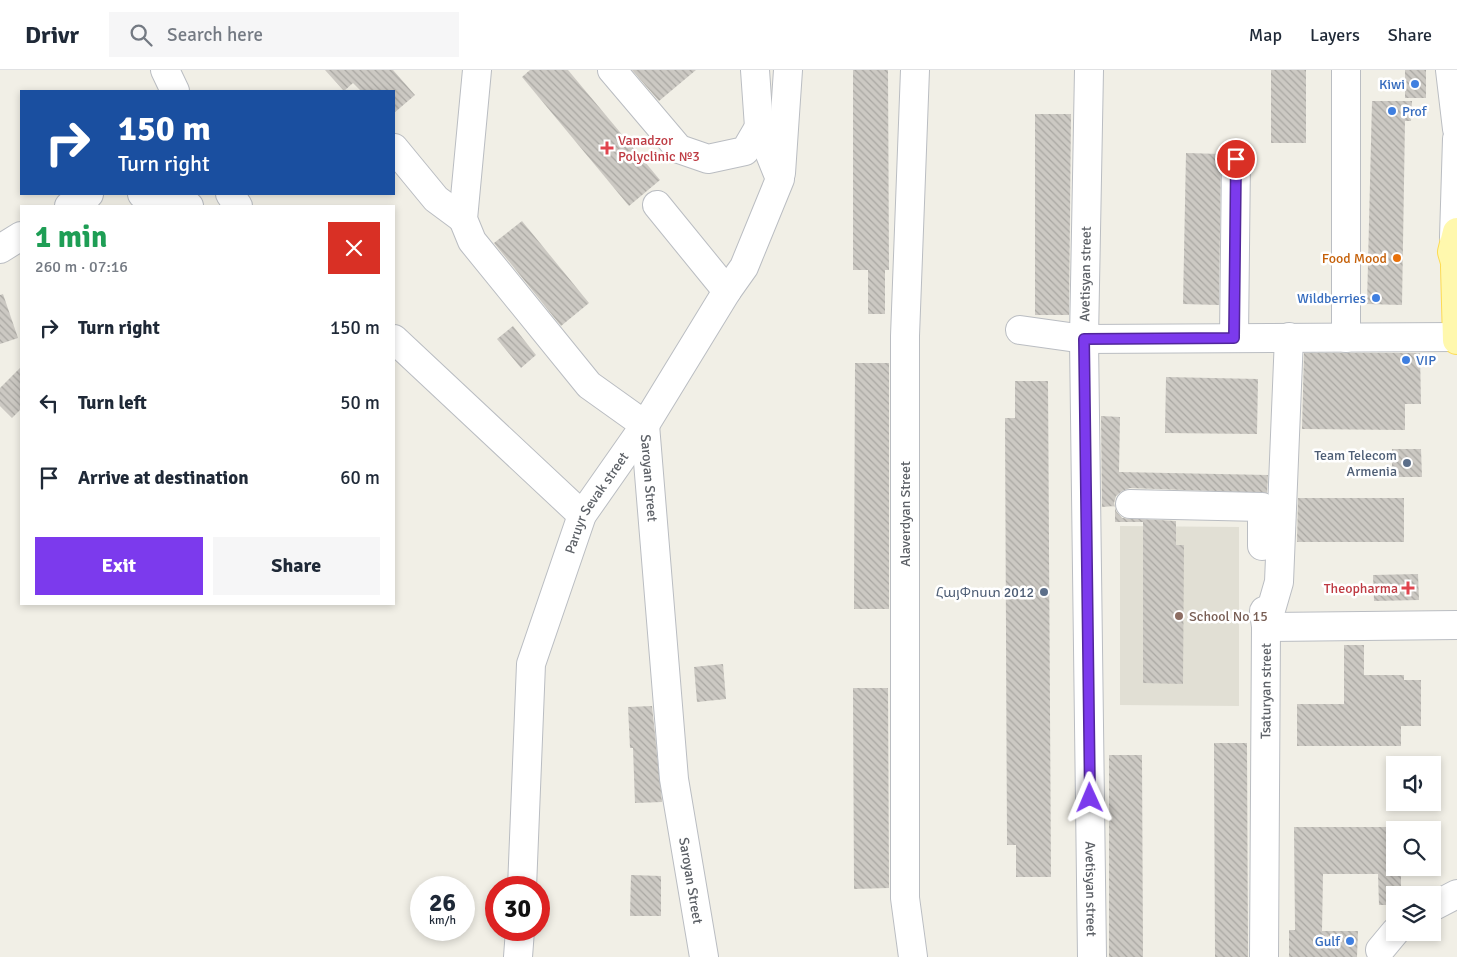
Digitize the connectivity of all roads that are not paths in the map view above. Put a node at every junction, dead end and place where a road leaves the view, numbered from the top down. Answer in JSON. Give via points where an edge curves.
{"nodes":[{"id":1,"x":165,"y":70,"type":"edge"},
{"id":2,"x":477,"y":70,"type":"edge"},
{"id":3,"x":612,"y":70,"type":"edge"},
{"id":4,"x":755,"y":70,"type":"edge"},
{"id":5,"x":788,"y":70,"type":"edge"},
{"id":6,"x":915,"y":70,"type":"edge"},
{"id":7,"x":1089,"y":70,"type":"edge"},
{"id":8,"x":1346,"y":70,"type":"edge"},
{"id":9,"x":1450,"y":70,"type":"edge"},
{"id":10,"x":175,"y":90,"type":"edge"},
{"id":11,"x":1457,"y":125,"type":"edge"},
{"id":12,"x":759,"y":127,"type":"junction"},
{"id":13,"x":395,"y":149,"type":"edge"},
{"id":14,"x":1236,"y":159,"type":"dead end"},
{"id":15,"x":780,"y":179,"type":"junction"},
{"id":16,"x":87,"y":195,"type":"edge"},
{"id":17,"x":145,"y":195,"type":"edge"},
{"id":18,"x":175,"y":204,"type":"edge"},
{"id":19,"x":71,"y":205,"type":"edge"},
{"id":20,"x":656,"y":205,"type":"dead end"},
{"id":21,"x":463,"y":219,"type":"junction"},
{"id":22,"x":1456,"y":234,"type":"edge"},
{"id":23,"x":20,"y":237,"type":"edge"},
{"id":24,"x":0,"y":249,"type":"edge"},
{"id":25,"x":1456,"y":268,"type":"edge"},
{"id":26,"x":727,"y":291,"type":"junction"},
{"id":27,"x":1020,"y":330,"type":"dead end"},
{"id":28,"x":1289,"y":337,"type":"junction"},
{"id":29,"x":1234,"y":338,"type":"junction"},
{"id":30,"x":1346,"y":338,"type":"junction"},
{"id":31,"x":1457,"y":338,"type":"edge"},
{"id":32,"x":1084,"y":339,"type":"junction"},
{"id":33,"x":395,"y":340,"type":"edge"},
{"id":34,"x":645,"y":425,"type":"junction"},
{"id":35,"x":1130,"y":504,"type":"dead end"},
{"id":36,"x":582,"y":514,"type":"junction"},
{"id":37,"x":1457,"y":625,"type":"edge"},
{"id":38,"x":1266,"y":627,"type":"junction"},
{"id":39,"x":523,"y":876,"type":"edge"},
{"id":40,"x":1457,"y":894,"type":"edge"},
{"id":41,"x":1441,"y":902,"type":"edge"},
{"id":42,"x":519,"y":941,"type":"edge"},
{"id":43,"x":518,"y":957,"type":"edge"},
{"id":44,"x":704,"y":957,"type":"edge"},
{"id":45,"x":913,"y":957,"type":"edge"},
{"id":46,"x":1092,"y":957,"type":"edge"},
{"id":47,"x":1264,"y":957,"type":"edge"}],
"edges":[{"from":1,"to":10,"type":"street"},
{"from":2,"to":21,"type":"street","name":"Saroyan Street"},
{"from":3,"to":12,"type":"street","via":[[679,149],[708,158],[745,151]]},
{"from":4,"to":12,"type":"street"},
{"from":5,"to":15,"type":"street","name":"Paruyr Sevak street"},
{"from":6,"to":45,"type":"street","name":"Alaverdyan Street","via":[[905,336],[905,898]]},
{"from":7,"to":32,"type":"street","name":"Avetisyan street"},
{"from":8,"to":30,"type":"street"},
{"from":9,"to":11,"type":"street"},
{"from":11,"to":22,"type":"street"},
{"from":12,"to":15,"type":"street"},
{"from":13,"to":21,"type":"street","via":[[436,199]]},
{"from":14,"to":29,"type":"street"},
{"from":15,"to":26,"type":"street","name":"Paruyr Sevak street","via":[[744,267]]},
{"from":16,"to":19,"type":"street"},
{"from":17,"to":18,"type":"street"},
{"from":20,"to":26,"type":"street"},
{"from":21,"to":34,"type":"street","name":"Saroyan Street","via":[[472,241],[589,385]]},
{"from":22,"to":25,"type":"main road","via":[[1452,252]]},
{"from":23,"to":24,"type":"street"},
{"from":25,"to":31,"type":"main road"},
{"from":26,"to":34,"type":"street","name":"Paruyr Sevak street"},
{"from":27,"to":32,"type":"street"},
{"from":28,"to":29,"type":"street"},
{"from":28,"to":30,"type":"street"},
{"from":28,"to":38,"type":"street","name":"Tsaturyan street","via":[[1279,582]]},
{"from":29,"to":32,"type":"street"},
{"from":30,"to":31,"type":"street"},
{"from":32,"to":46,"type":"street","name":"Avetisyan street"},
{"from":33,"to":36,"type":"street"},
{"from":34,"to":36,"type":"street","name":"Paruyr Sevak street"},
{"from":34,"to":44,"type":"street","name":"Saroyan Street","via":[[674,779]]},
{"from":35,"to":38,"type":"street","via":[[1262,507],[1262,592]]},
{"from":36,"to":39,"type":"street","name":"Paruyr Sevak street","via":[[532,664]]},
{"from":37,"to":38,"type":"street"},
{"from":38,"to":47,"type":"street","name":"Tsaturyan street"},
{"from":40,"to":41,"type":"street"},
{"from":42,"to":43,"type":"street"}]}
